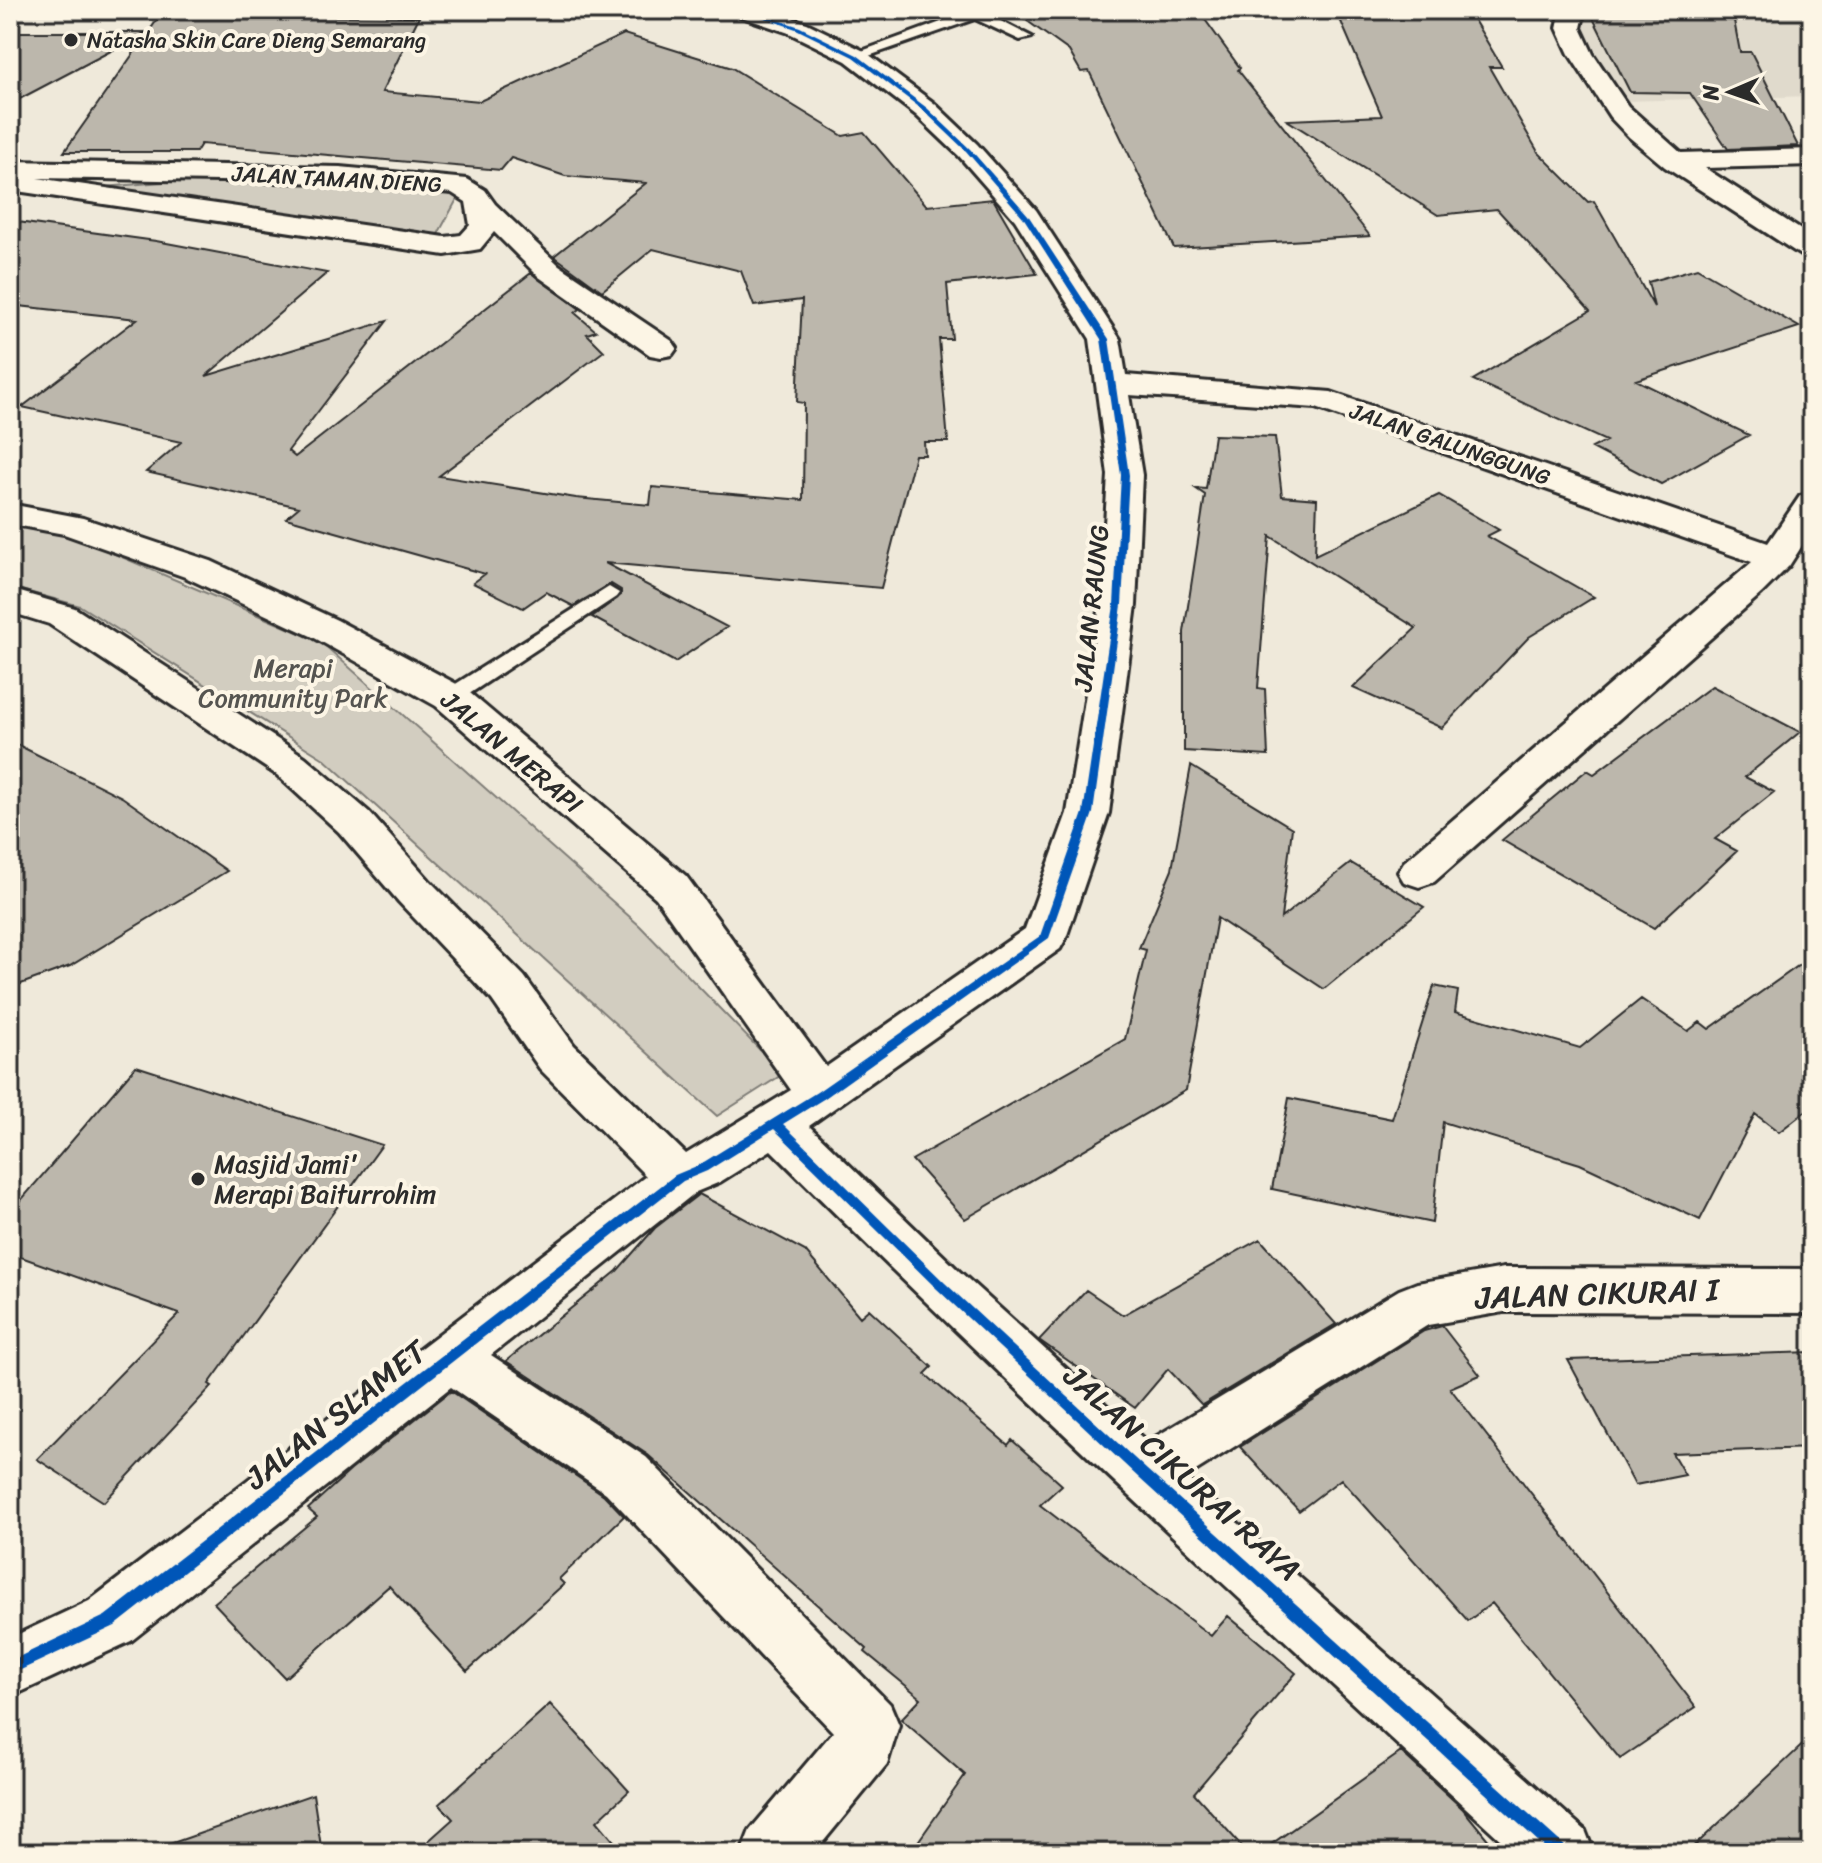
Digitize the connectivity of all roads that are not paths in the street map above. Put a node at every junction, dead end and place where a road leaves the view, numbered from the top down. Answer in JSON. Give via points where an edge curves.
{"nodes":[{"id":1,"x":744,"y":10,"type":"edge"},
{"id":2,"x":1573,"y":10,"type":"edge"},
{"id":3,"x":970,"y":12,"type":"edge"},
{"id":4,"x":1025,"y":37,"type":"dead end"},
{"id":5,"x":855,"y":56,"type":"junction"},
{"id":6,"x":1812,"y":157,"type":"edge"},
{"id":7,"x":1675,"y":161,"type":"junction"},
{"id":8,"x":10,"y":169,"type":"edge"},
{"id":9,"x":10,"y":182,"type":"edge"},
{"id":10,"x":484,"y":209,"type":"junction"},
{"id":11,"x":1812,"y":250,"type":"edge"},
{"id":12,"x":661,"y":348,"type":"dead end"},
{"id":13,"x":1112,"y":384,"type":"junction"},
{"id":14,"x":1812,"y":503,"type":"edge"},
{"id":15,"x":10,"y":514,"type":"edge"},
{"id":16,"x":1776,"y":558,"type":"junction"},
{"id":17,"x":609,"y":593,"type":"dead end"},
{"id":18,"x":10,"y":600,"type":"edge"},
{"id":19,"x":450,"y":697,"type":"junction"},
{"id":20,"x":1419,"y":872,"type":"dead end"},
{"id":21,"x":821,"y":1095,"type":"junction"},
{"id":22,"x":775,"y":1123,"type":"junction"},
{"id":23,"x":679,"y":1178,"type":"junction"},
{"id":24,"x":1812,"y":1291,"type":"edge"},
{"id":25,"x":451,"y":1358,"type":"junction"},
{"id":26,"x":1143,"y":1474,"type":"junction"},
{"id":27,"x":10,"y":1668,"type":"edge"},
{"id":28,"x":773,"y":1853,"type":"edge"},
{"id":29,"x":1562,"y":1853,"type":"edge"}],
"edges":[{"from":1,"to":5,"type":"street","name":"JALAN RAUNG","via":[[798,28]]},
{"from":2,"to":7,"type":"street","via":[[1569,28],[1619,111]]},
{"from":3,"to":4,"type":"lane"},
{"from":3,"to":5,"type":"lane"},
{"from":5,"to":13,"type":"street","name":"JALAN RAUNG","via":[[900,88],[968,150],[1026,216],[1105,339]]},
{"from":6,"to":7,"type":"street"},
{"from":7,"to":11,"type":"street"},
{"from":8,"to":10,"type":"street","name":"JALAN TAMAN DIENG","via":[[413,181],[475,192]]},
{"from":9,"to":10,"type":"street","name":"JALAN TAMAN DIENG","via":[[445,246],[470,243],[484,226]]},
{"from":10,"to":12,"type":"street","via":[[542,266]]},
{"from":13,"to":16,"type":"street","name":"JALAN GALUNGGUNG","via":[[1320,399]]},
{"from":13,"to":21,"type":"street","name":"JALAN RAUNG","via":[[1125,475],[1118,605],[1088,813],[1044,938]]},
{"from":14,"to":16,"type":"street"},
{"from":15,"to":19,"type":"street","name":"JALAN MERAPI","via":[[71,525],[198,569],[324,628]]},
{"from":16,"to":20,"type":"street"},
{"from":17,"to":19,"type":"lane"},
{"from":18,"to":23,"type":"street","via":[[62,616],[291,766],[354,822],[508,988],[557,1057]]},
{"from":19,"to":21,"type":"street","name":"JALAN MERAPI","via":[[671,887]]},
{"from":21,"to":22,"type":"street","name":"JALAN RAUNG"},
{"from":22,"to":23,"type":"street","name":"JALAN RAUNG"},
{"from":22,"to":26,"type":"street","name":"JALAN CIKURAI RAYA"},
{"from":23,"to":25,"type":"street","name":"JALAN SLAMET"},
{"from":24,"to":26,"type":"street","name":"JALAN CIKURAI I","via":[[1504,1290],[1417,1305]]},
{"from":25,"to":27,"type":"street","name":"JALAN SLAMET","via":[[110,1621]]},
{"from":25,"to":28,"type":"street","via":[[626,1475],[868,1725],[865,1742]]},
{"from":26,"to":29,"type":"street","name":"JALAN CIKURAI RAYA"}]}
